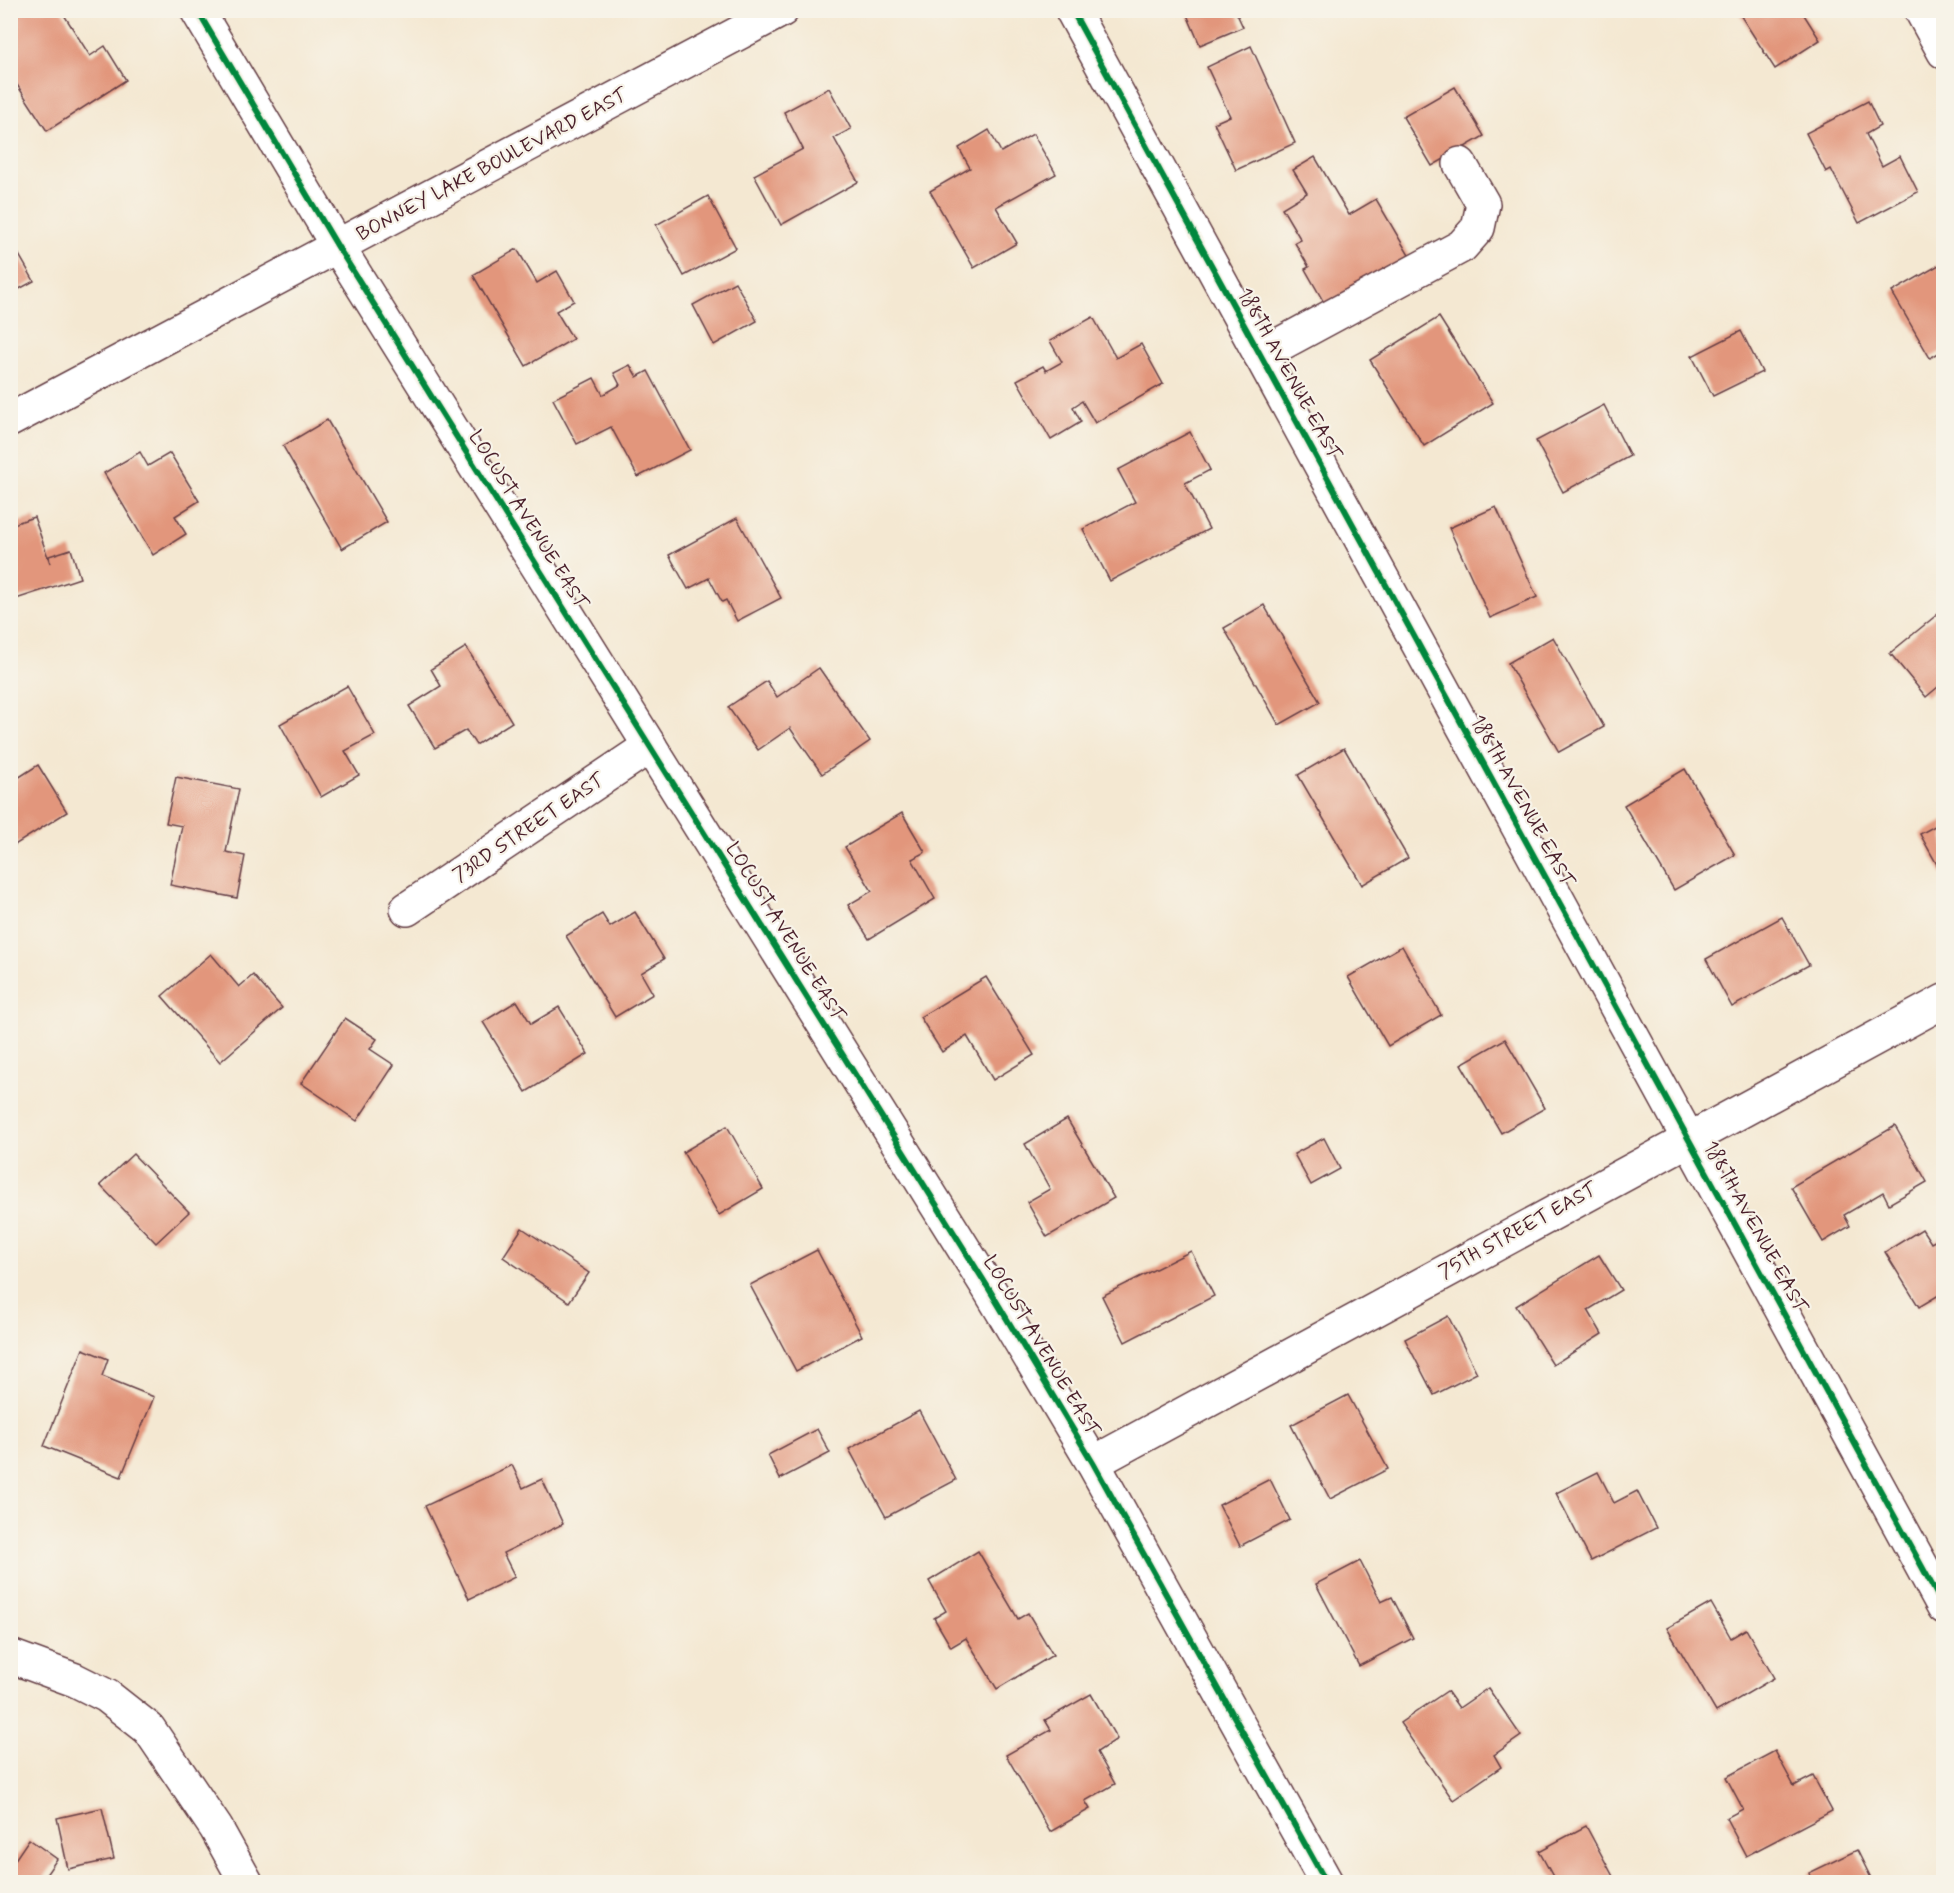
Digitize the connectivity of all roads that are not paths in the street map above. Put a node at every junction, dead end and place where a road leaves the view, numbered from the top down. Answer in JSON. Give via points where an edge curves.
{"nodes":[{"id":1,"x":197,"y":10,"type":"edge"},
{"id":2,"x":782,"y":10,"type":"edge"},
{"id":3,"x":1072,"y":10,"type":"edge"},
{"id":4,"x":1921,"y":10,"type":"edge"},
{"id":5,"x":1944,"y":52,"type":"edge"},
{"id":6,"x":1460,"y":164,"type":"dead end"},
{"id":7,"x":338,"y":247,"type":"junction"},
{"id":8,"x":1260,"y":355,"type":"junction"},
{"id":9,"x":10,"y":420,"type":"edge"},
{"id":10,"x":650,"y":747,"type":"junction"},
{"id":11,"x":407,"y":909,"type":"dead end"},
{"id":12,"x":1944,"y":1001,"type":"edge"},
{"id":13,"x":1688,"y":1139,"type":"junction"},
{"id":14,"x":1093,"y":1463,"type":"junction"},
{"id":15,"x":1944,"y":1606,"type":"edge"},
{"id":16,"x":10,"y":1656,"type":"edge"},
{"id":17,"x":246,"y":1882,"type":"edge"},
{"id":18,"x":1326,"y":1882,"type":"edge"}],
"edges":[{"from":1,"to":7,"type":"street","name":"LOCUST AVENUE EAST"},
{"from":2,"to":7,"type":"street","name":"BONNEY LAKE BOULEVARD EAST"},
{"from":3,"to":8,"type":"street","name":"188TH AVENUE EAST"},
{"from":4,"to":5,"type":"street"},
{"from":6,"to":8,"type":"street","via":[[1483,204],[1478,228],[1462,246]]},
{"from":7,"to":9,"type":"street","name":"BONNEY LAKE BOULEVARD EAST"},
{"from":7,"to":10,"type":"street","name":"LOCUST AVENUE EAST"},
{"from":8,"to":13,"type":"street","name":"188TH AVENUE EAST"},
{"from":10,"to":11,"type":"street","name":"73RD STREET EAST"},
{"from":10,"to":14,"type":"street","name":"LOCUST AVENUE EAST"},
{"from":12,"to":13,"type":"street","name":"75TH STREET EAST"},
{"from":13,"to":14,"type":"street","name":"75TH STREET EAST"},
{"from":13,"to":15,"type":"street","name":"188TH AVENUE EAST"},
{"from":14,"to":18,"type":"street","name":"LOCUST AVENUE EAST"},
{"from":16,"to":17,"type":"street","via":[[107,1696],[149,1729],[216,1828]]}]}
